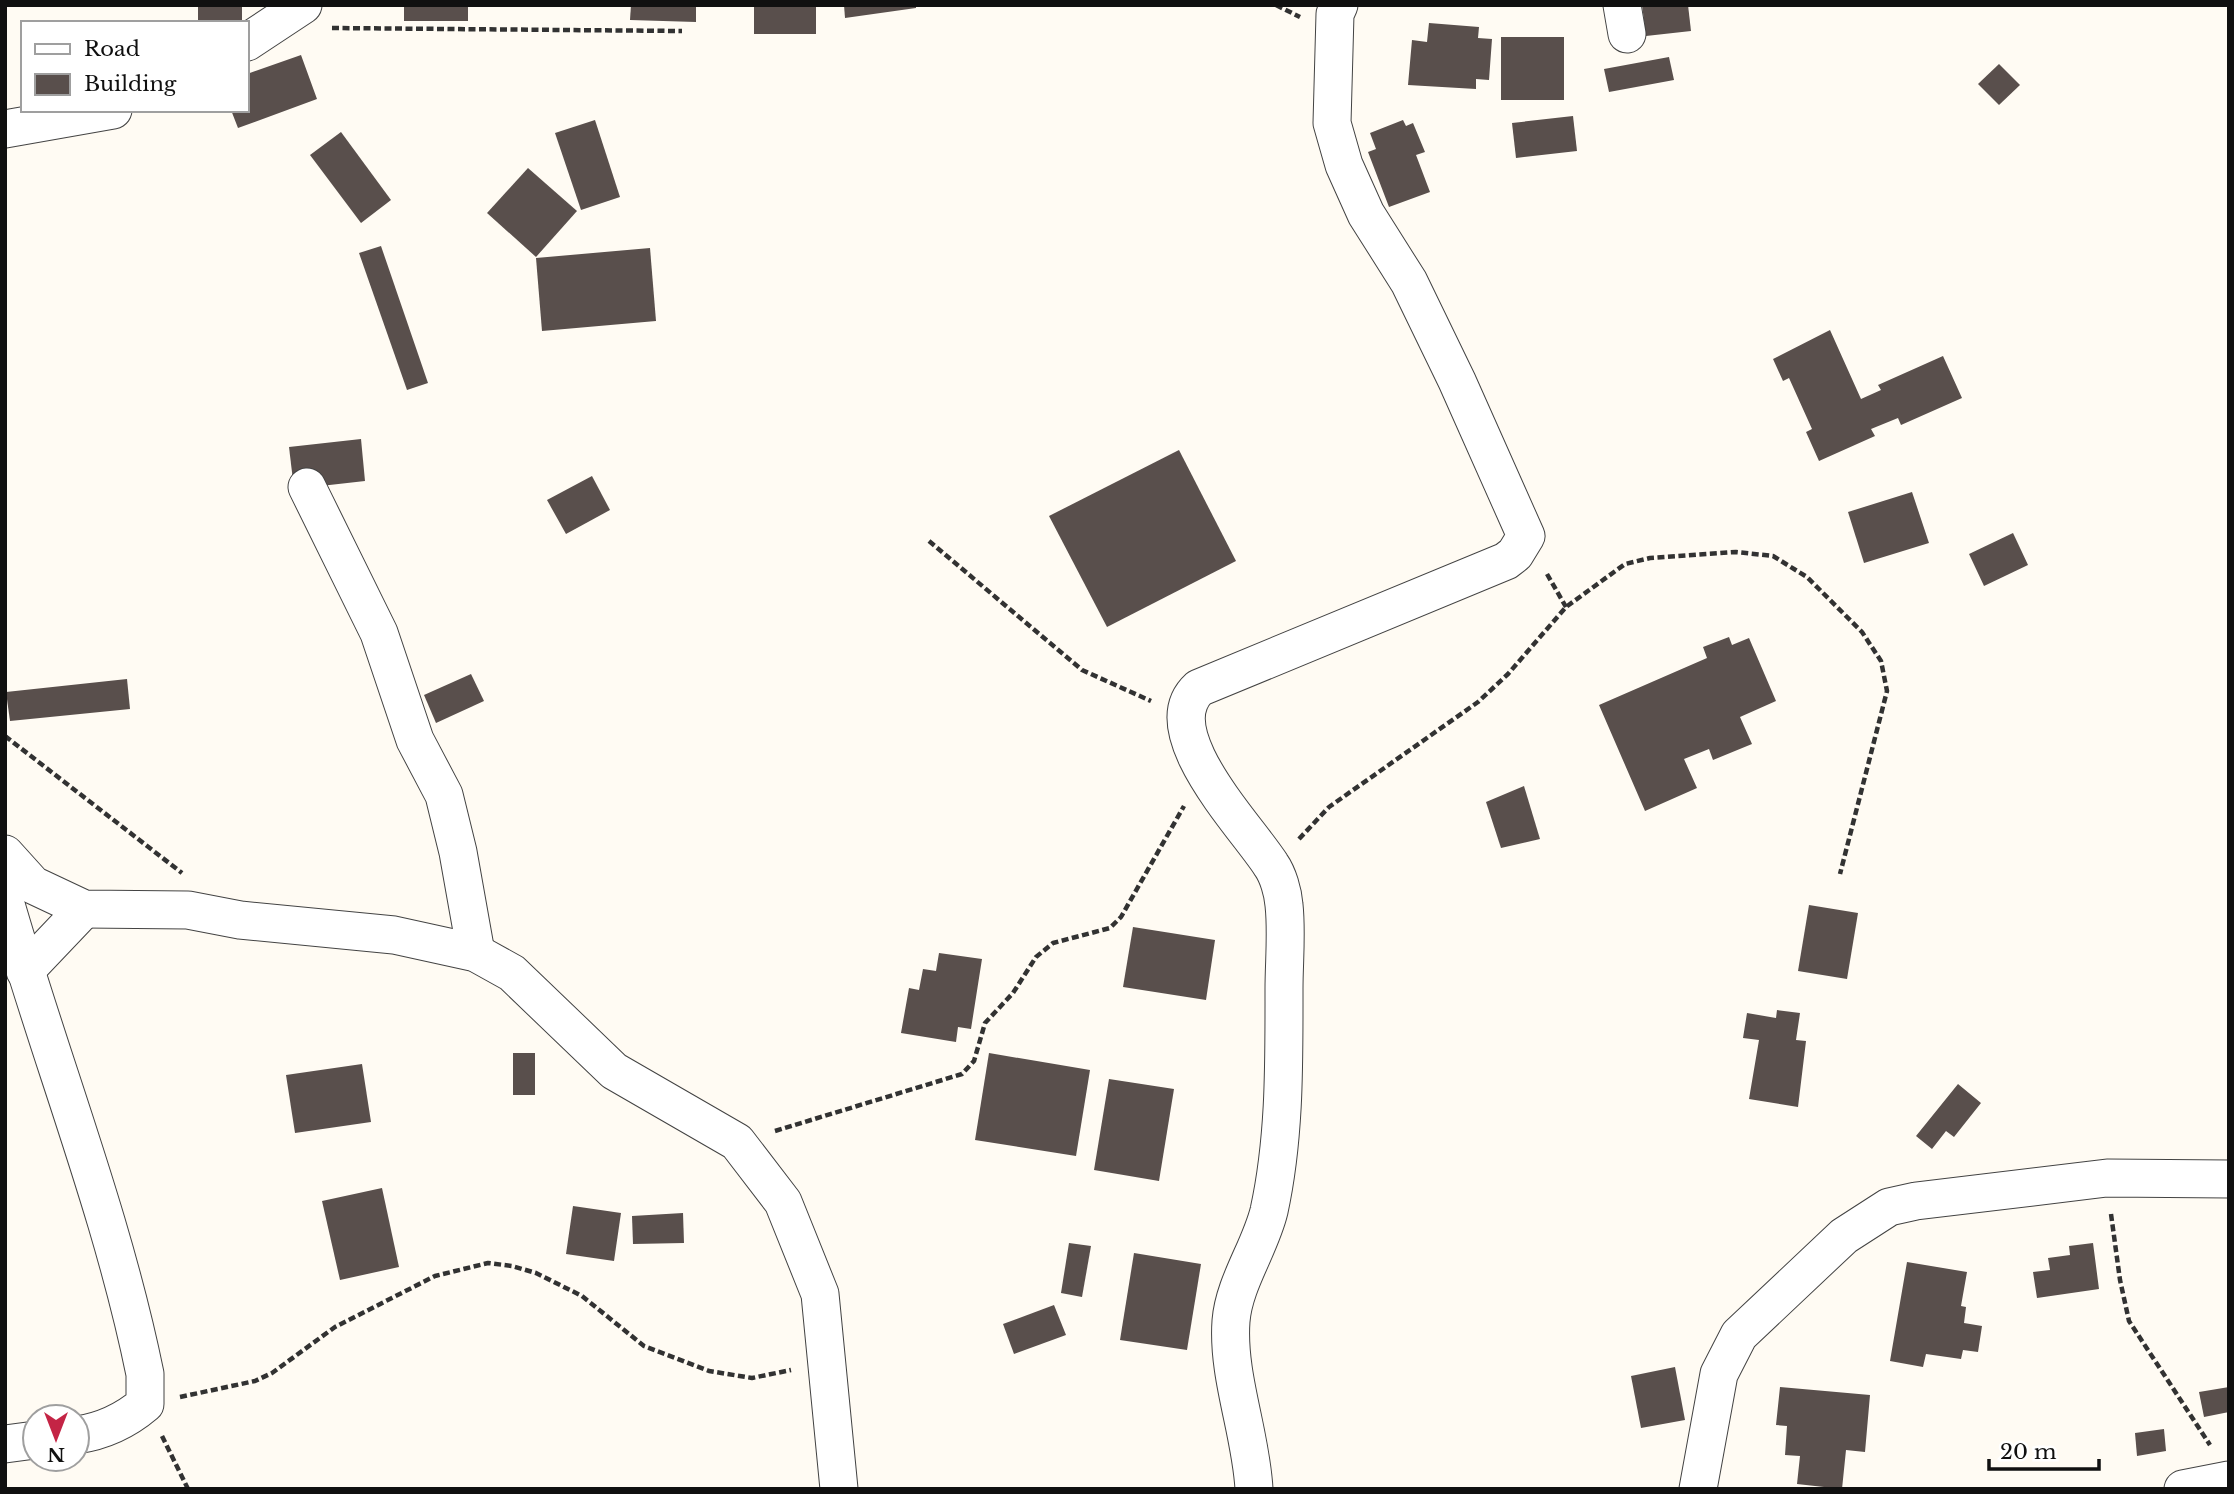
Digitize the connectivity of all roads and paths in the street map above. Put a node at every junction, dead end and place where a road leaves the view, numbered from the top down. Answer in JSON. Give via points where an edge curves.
{"nodes":[{"id":1,"x":303,"y":5,"type":"edge"},
{"id":2,"x":1339,"y":5,"type":"edge"},
{"id":3,"x":682,"y":31,"type":"dead end"},
{"id":4,"x":256,"y":37,"type":"edge"},
{"id":5,"x":102,"y":112,"type":"edge"},
{"id":6,"x":5,"y":129,"type":"edge"},
{"id":7,"x":307,"y":487,"type":"dead end"},
{"id":8,"x":929,"y":541,"type":"dead end"},
{"id":9,"x":1185,"y":715,"type":"junction"},
{"id":10,"x":5,"y":736,"type":"edge"},
{"id":11,"x":1204,"y":774,"type":"junction"},
{"id":12,"x":5,"y":854,"type":"edge"},
{"id":13,"x":1273,"y":867,"type":"junction"},
{"id":14,"x":1840,"y":874,"type":"dead end"},
{"id":15,"x":186,"y":876,"type":"dead end"},
{"id":16,"x":5,"y":901,"type":"edge"},
{"id":17,"x":84,"y":909,"type":"junction"},
{"id":18,"x":476,"y":953,"type":"junction"},
{"id":19,"x":25,"y":971,"type":"junction"},
{"id":20,"x":737,"y":1142,"type":"junction"},
{"id":21,"x":2107,"y":1178,"type":"junction"},
{"id":22,"x":2229,"y":1179,"type":"edge"},
{"id":23,"x":827,"y":1362,"type":"junction"},
{"id":24,"x":145,"y":1404,"type":"junction"},
{"id":25,"x":91,"y":1432,"type":"edge"},
{"id":26,"x":2222,"y":1466,"type":"edge"},
{"id":27,"x":188,"y":1489,"type":"edge"},
{"id":28,"x":839,"y":1489,"type":"edge"},
{"id":29,"x":1254,"y":1489,"type":"edge"},
{"id":30,"x":1698,"y":1489,"type":"edge"},
{"id":31,"x":2183,"y":1489,"type":"edge"}],
"edges":[{"from":1,"to":4,"type":"street"},
{"from":2,"to":9,"type":"street","via":[[1332,123],[1344,165],[1366,214],[1409,282],[1525,537],[1506,561],[1199,688],[1190,695]]},
{"from":3,"to":4,"type":"path","via":[[331,28]]},
{"from":5,"to":6,"type":"street"},
{"from":7,"to":18,"type":"street","via":[[379,633],[415,740],[444,795]]},
{"from":8,"to":9,"type":"path","via":[[1082,670]]},
{"from":9,"to":11,"type":"street"},
{"from":10,"to":15,"type":"path"},
{"from":11,"to":13,"type":"street"},
{"from":11,"to":20,"type":"path","via":[[1121,917],[1110,928],[1053,943],[1036,957],[1013,993],[985,1023],[974,1060],[962,1074]]},
{"from":12,"to":17,"type":"street","via":[[33,885]]},
{"from":13,"to":14,"type":"path","via":[[1329,807],[1478,702],[1566,607],[1625,564],[1736,552],[1773,556],[1807,576],[1862,632],[1881,662],[1887,691]]},
{"from":13,"to":29,"type":"street","via":[[1284,905],[1284,1090],[1268,1215],[1235,1300],[1231,1332]]},
{"from":16,"to":19,"type":"street"},
{"from":17,"to":18,"type":"street","via":[[188,909],[240,920],[394,935]]},
{"from":17,"to":19,"type":"street"},
{"from":18,"to":20,"type":"street","via":[[512,973],[614,1072]]},
{"from":19,"to":24,"type":"street","via":[[93,1175],[137,1332]]},
{"from":20,"to":23,"type":"street","via":[[783,1202],[820,1294]]},
{"from":21,"to":22,"type":"street"},
{"from":21,"to":26,"type":"path","via":[[2129,1321]]},
{"from":21,"to":30,"type":"street","via":[[1916,1201],[1889,1207],[1844,1236],[1730,1348],[1719,1374]]},
{"from":23,"to":24,"type":"path","via":[[751,1378],[709,1371],[644,1346],[582,1296],[536,1273],[488,1263],[435,1276],[335,1327],[254,1381]]},
{"from":23,"to":28,"type":"street"},
{"from":24,"to":25,"type":"street","via":[[117,1423]]},
{"from":24,"to":27,"type":"path"},
{"from":26,"to":31,"type":"street"}]}
